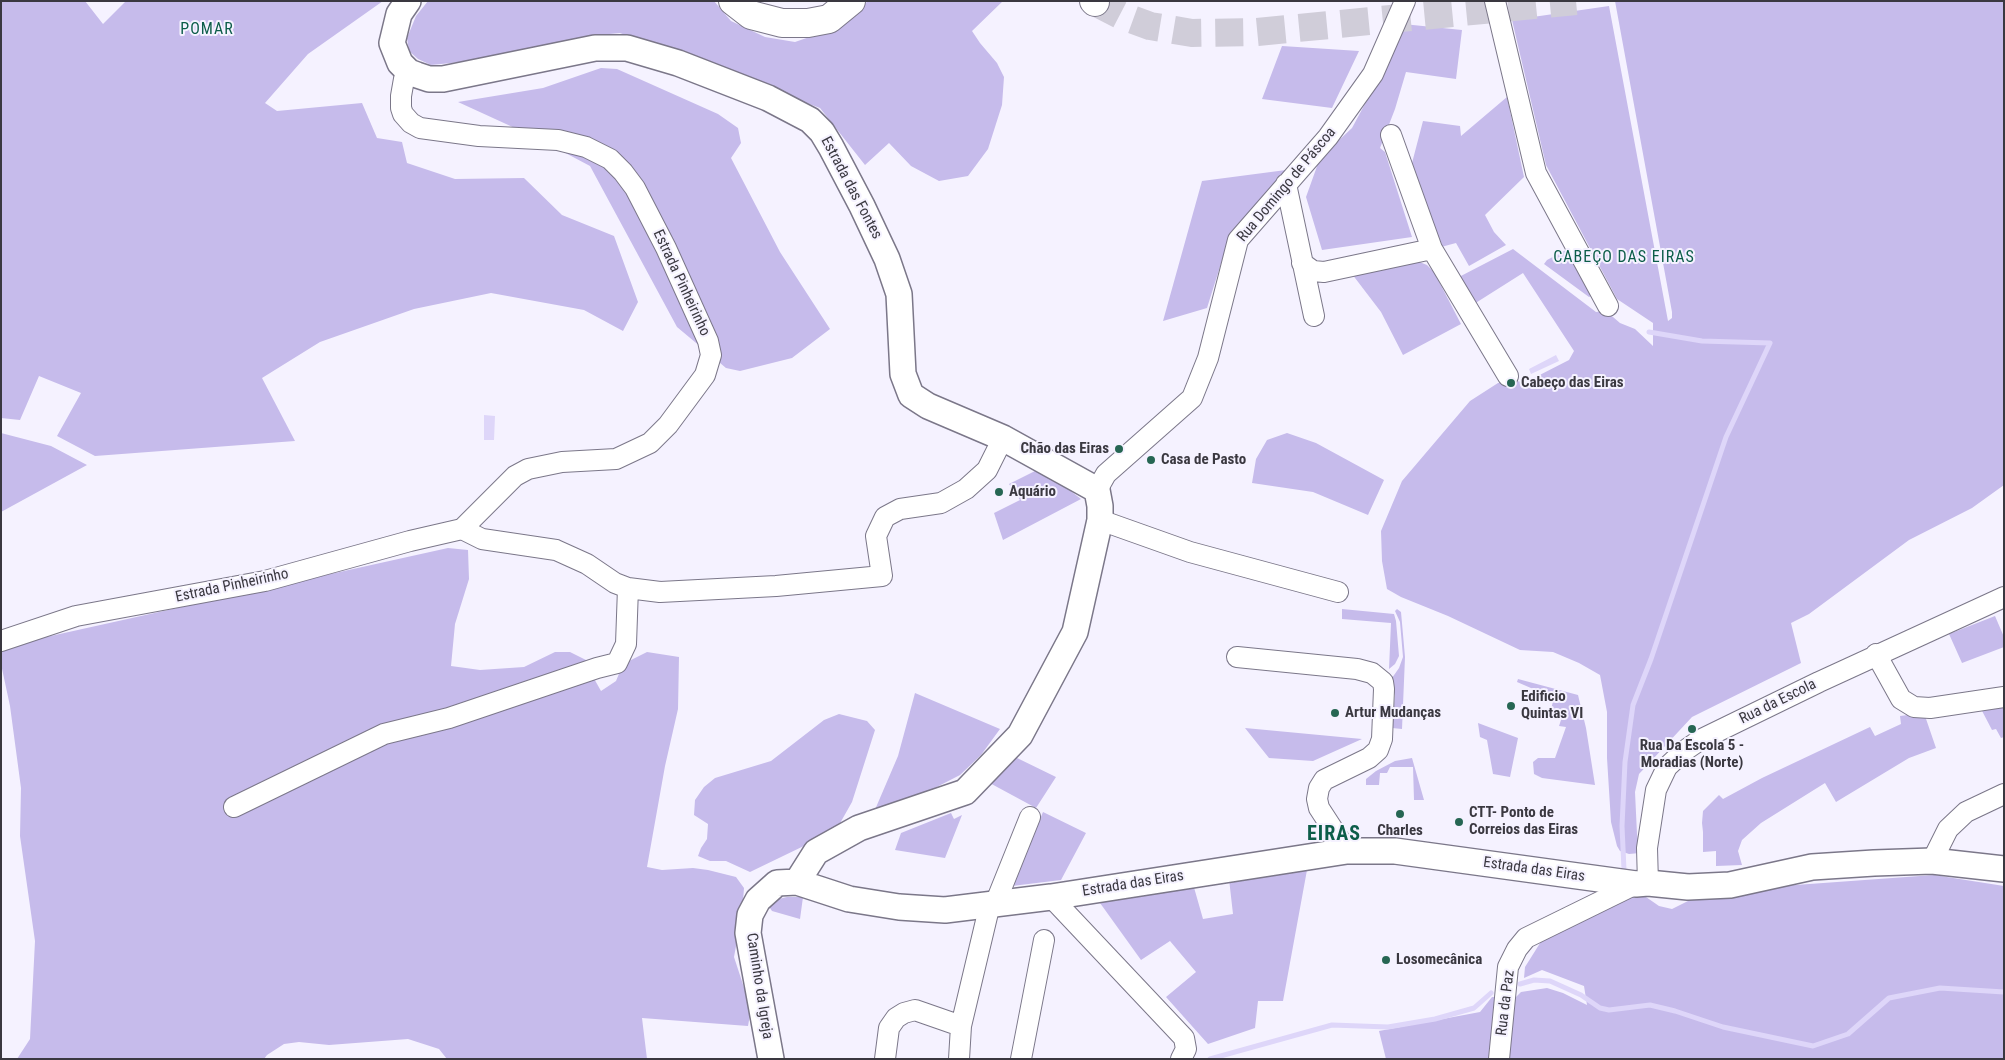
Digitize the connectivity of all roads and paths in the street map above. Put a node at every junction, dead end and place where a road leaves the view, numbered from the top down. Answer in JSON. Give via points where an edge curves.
{"nodes":[{"id":1,"x":408,"y":1,"type":"edge"},
{"id":2,"x":732,"y":1,"type":"edge"},
{"id":3,"x":819,"y":1,"type":"edge"},
{"id":4,"x":851,"y":1,"type":"edge"},
{"id":5,"x":1404,"y":1,"type":"edge"},
{"id":6,"x":1494,"y":1,"type":"edge"},
{"id":7,"x":782,"y":22,"type":"junction"},
{"id":8,"x":409,"y":72,"type":"junction"},
{"id":9,"x":1392,"y":135,"type":"dead end"},
{"id":10,"x":1286,"y":184,"type":"junction"},
{"id":11,"x":1432,"y":249,"type":"junction"},
{"id":12,"x":1302,"y":263,"type":"junction"},
{"id":13,"x":1608,"y":306,"type":"dead end"},
{"id":14,"x":1314,"y":316,"type":"dead end"},
{"id":15,"x":1508,"y":376,"type":"dead end"},
{"id":16,"x":1003,"y":438,"type":"junction"},
{"id":17,"x":1097,"y":490,"type":"junction"},
{"id":18,"x":1100,"y":520,"type":"junction"},
{"id":19,"x":462,"y":529,"type":"junction"},
{"id":20,"x":628,"y":588,"type":"junction"},
{"id":21,"x":1338,"y":592,"type":"dead end"},
{"id":22,"x":2004,"y":597,"type":"edge"},
{"id":23,"x":1,"y":641,"type":"edge"},
{"id":24,"x":1876,"y":654,"type":"junction"},
{"id":25,"x":1237,"y":657,"type":"dead end"},
{"id":26,"x":2004,"y":697,"type":"edge"},
{"id":27,"x":2004,"y":794,"type":"edge"},
{"id":28,"x":234,"y":807,"type":"dead end"},
{"id":29,"x":1030,"y":817,"type":"dead end"},
{"id":30,"x":1347,"y":851,"type":"junction"},
{"id":31,"x":1932,"y":861,"type":"junction"},
{"id":32,"x":2004,"y":869,"type":"edge"},
{"id":33,"x":797,"y":882,"type":"junction"},
{"id":34,"x":1642,"y":883,"type":"junction"},
{"id":35,"x":1051,"y":897,"type":"junction"},
{"id":36,"x":992,"y":904,"type":"junction"},
{"id":37,"x":1044,"y":940,"type":"dead end"},
{"id":38,"x":961,"y":1026,"type":"junction"},
{"id":39,"x":771,"y":1059,"type":"edge"},
{"id":40,"x":885,"y":1059,"type":"edge"},
{"id":41,"x":958,"y":1059,"type":"edge"},
{"id":42,"x":1021,"y":1059,"type":"edge"},
{"id":43,"x":1181,"y":1059,"type":"edge"},
{"id":44,"x":1500,"y":1059,"type":"edge"}],
"edges":[{"from":1,"to":8,"type":"street","via":[[399,14],[392,43],[400,64]]},
{"from":2,"to":7,"type":"main road","via":[[751,15]]},
{"from":3,"to":7,"type":"main road"},
{"from":4,"to":7,"type":"main road","via":[[829,19],[808,23]]},
{"from":5,"to":10,"type":"street","name":"Rua Domingo de Páscoa","via":[[1373,74],[1328,137]]},
{"from":6,"to":13,"type":"street","via":[[1536,173]]},
{"from":8,"to":16,"type":"street","name":"Estrada das Fontes","via":[[429,79],[443,79],[595,48],[627,48],[768,98],[810,120],[822,132],[887,259],[899,294],[903,374],[911,395],[928,406]]},
{"from":8,"to":19,"type":"street","name":"Estrada Pinheirinho","via":[[404,79],[401,108],[410,123],[420,128],[479,136],[558,140],[586,147],[610,159],[634,188],[666,248],[708,341],[711,355],[705,374],[650,443],[616,459],[562,462],[528,469],[515,476]]},
{"from":9,"to":11,"type":"street"},
{"from":10,"to":12,"type":"street"},
{"from":10,"to":17,"type":"street","name":"Rua Domingo de Páscoa","via":[[1238,240],[1208,358],[1192,398],[1106,474]]},
{"from":11,"to":12,"type":"street","via":[[1324,272],[1313,271]]},
{"from":11,"to":15,"type":"street"},
{"from":12,"to":14,"type":"street"},
{"from":16,"to":17,"type":"street","name":"Estrada das Fontes"},
{"from":16,"to":20,"type":"street","via":[[987,470],[966,489],[941,503],[900,509],[885,517],[876,536],[882,576],[660,592]]},
{"from":17,"to":18,"type":"street"},
{"from":18,"to":21,"type":"street","via":[[1190,552]]},
{"from":18,"to":33,"type":"street","via":[[1075,632],[1020,734],[965,792],[859,828],[816,852]]},
{"from":19,"to":20,"type":"street","via":[[482,539],[556,550]]},
{"from":19,"to":23,"type":"street","name":"Estrada Pinheirinho","via":[[265,581],[76,616]]},
{"from":20,"to":28,"type":"street","via":[[626,644],[617,663],[448,718],[384,734]]},
{"from":22,"to":24,"type":"street","name":"Rua da Escola"},
{"from":24,"to":26,"type":"street","via":[[1901,699],[1914,707],[1930,708]]},
{"from":24,"to":34,"type":"street","name":"Rua da Escola","via":[[1700,740],[1667,767],[1656,790]]},
{"from":25,"to":30,"type":"street","via":[[1357,669],[1372,673],[1383,682],[1382,739],[1378,750],[1369,758],[1324,780],[1319,788],[1319,808]]},
{"from":27,"to":31,"type":"street","via":[[1966,812],[1948,829]]},
{"from":29,"to":36,"type":"street"},
{"from":30,"to":34,"type":"street","name":"Estrada das Eiras","via":[[1395,851]]},
{"from":30,"to":35,"type":"street","name":"Estrada das Eiras"},
{"from":31,"to":32,"type":"street","name":"Estrada das Eiras"},
{"from":31,"to":34,"type":"street","name":"Estrada das Eiras","via":[[1812,867],[1730,885],[1688,887]]},
{"from":33,"to":36,"type":"street","name":"Estrada das Eiras","via":[[849,899],[899,907],[945,910]]},
{"from":33,"to":39,"type":"street","name":"Caminho da Igreja","via":[[777,883],[758,900],[750,915],[748,933]]},
{"from":34,"to":44,"type":"street","name":"Rua da Paz","via":[[1526,938],[1517,949],[1508,967]]},
{"from":35,"to":36,"type":"street","name":"Estrada das Eiras"},
{"from":35,"to":43,"type":"street","via":[[1184,1038],[1186,1049]]},
{"from":36,"to":38,"type":"street"},
{"from":37,"to":42,"type":"street"},
{"from":38,"to":40,"type":"street","via":[[915,1010],[904,1012],[889,1028]]},
{"from":38,"to":41,"type":"street"}]}
